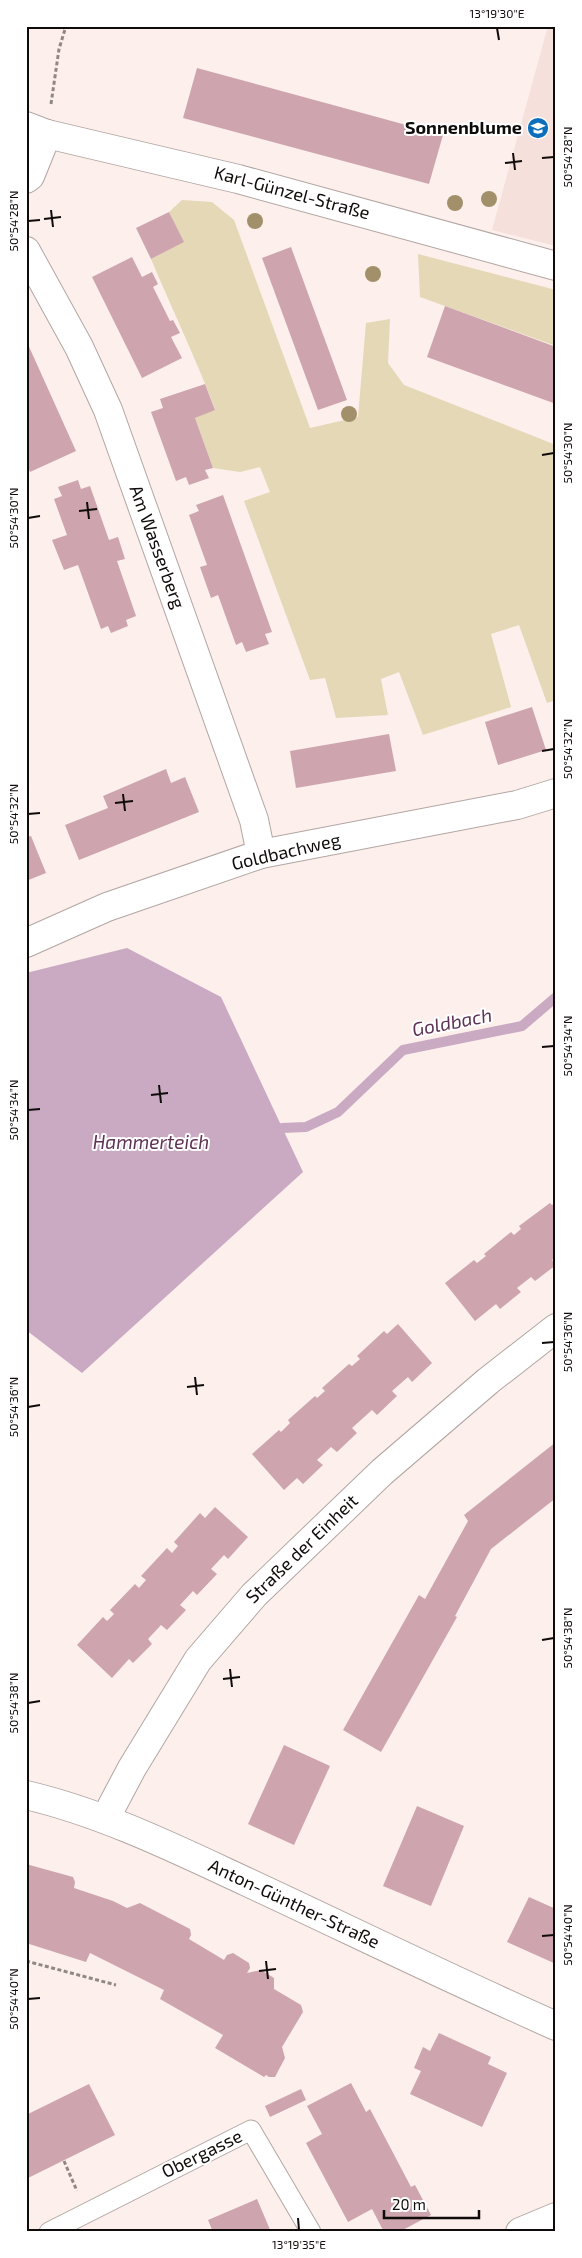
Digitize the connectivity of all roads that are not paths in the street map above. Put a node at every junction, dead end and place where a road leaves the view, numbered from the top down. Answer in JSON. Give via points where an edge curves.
{"nodes":[{"id":1,"x":37,"y":130,"type":"edge"},
{"id":2,"x":26,"y":179,"type":"edge"},
{"id":3,"x":26,"y":251,"type":"edge"},
{"id":4,"x":556,"y":266,"type":"edge"},
{"id":5,"x":556,"y":793,"type":"edge"},
{"id":6,"x":261,"y":854,"type":"junction"},
{"id":7,"x":26,"y":943,"type":"edge"},
{"id":8,"x":556,"y":1328,"type":"edge"},
{"id":9,"x":26,"y":1795,"type":"edge"},
{"id":10,"x":105,"y":1819,"type":"junction"},
{"id":11,"x":556,"y":2026,"type":"edge"},
{"id":12,"x":556,"y":2216,"type":"edge"},
{"id":13,"x":49,"y":2232,"type":"edge"},
{"id":14,"x":311,"y":2232,"type":"edge"},
{"id":15,"x":520,"y":2232,"type":"edge"}],
"edges":[{"from":1,"to":2,"type":"street","via":[[30,176]]},
{"from":1,"to":4,"type":"street","name":"Karl-Günzel-Straße","via":[[238,179]]},
{"from":3,"to":6,"type":"street","name":"Am Wasserberg","via":[[79,348],[108,410],[254,820]]},
{"from":5,"to":6,"type":"street","name":"Goldbachweg","via":[[517,805]]},
{"from":6,"to":7,"type":"street","name":"Goldbachweg","via":[[107,907]]},
{"from":8,"to":10,"type":"street","name":"Straße der Einheit","via":[[488,1380],[382,1472],[254,1596],[198,1660]]},
{"from":9,"to":10,"type":"street","name":"Anton-Günther-Straße"},
{"from":10,"to":11,"type":"street","name":"Anton-Günther-Straße"},
{"from":12,"to":15,"type":"street"},
{"from":13,"to":14,"type":"lane","name":"Obergasse","via":[[250,2130]]}]}
